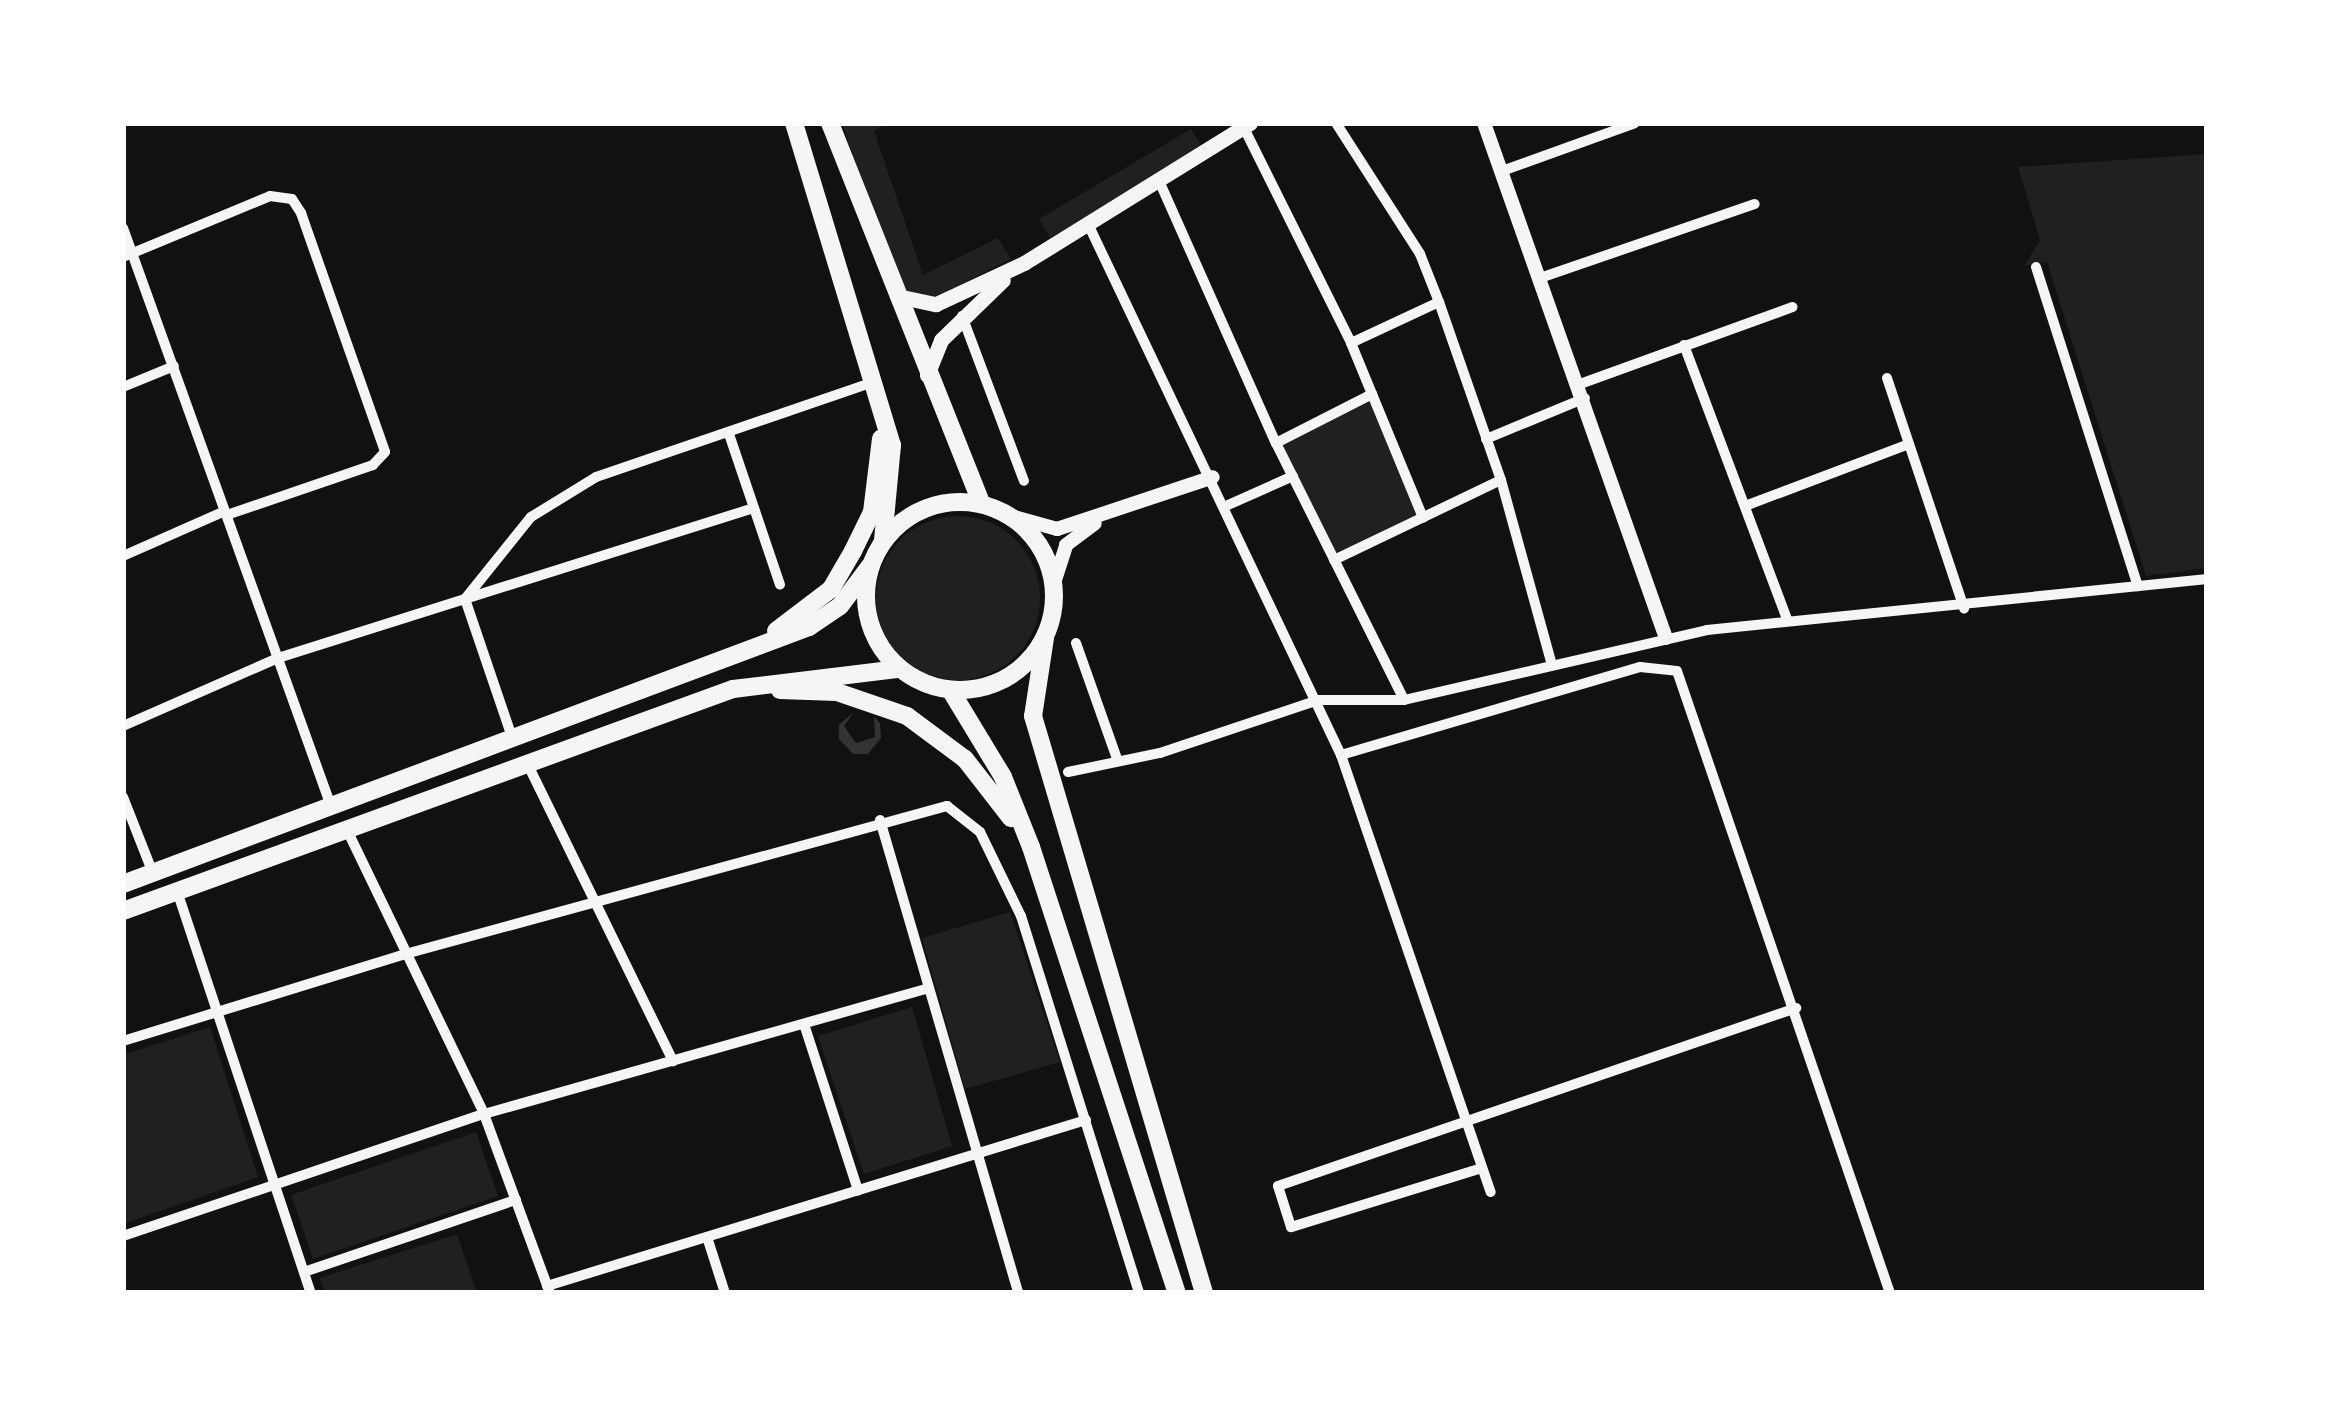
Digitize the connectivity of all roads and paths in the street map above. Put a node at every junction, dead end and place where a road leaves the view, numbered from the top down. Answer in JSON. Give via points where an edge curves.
{"nodes":[{"id":1,"x":794,"y":123,"type":"edge"},
{"id":2,"x":830,"y":123,"type":"edge"},
{"id":3,"x":1336,"y":123,"type":"edge"},
{"id":4,"x":1484,"y":123,"type":"edge"},
{"id":5,"x":1635,"y":123,"type":"edge"},
{"id":6,"x":1246,"y":125,"type":"edge"},
{"id":7,"x":1502,"y":171,"type":"junction"},
{"id":8,"x":1160,"y":183,"type":"junction"},
{"id":9,"x":1755,"y":204,"type":"dead end"},
{"id":10,"x":1089,"y":226,"type":"junction"},
{"id":11,"x":123,"y":228,"type":"edge"},
{"id":12,"x":128,"y":255,"type":"edge"},
{"id":13,"x":1024,"y":263,"type":"junction"},
{"id":14,"x":2036,"y":267,"type":"dead end"},
{"id":15,"x":1540,"y":278,"type":"junction"},
{"id":16,"x":893,"y":293,"type":"junction"},
{"id":17,"x":1439,"y":302,"type":"junction"},
{"id":18,"x":1792,"y":307,"type":"dead end"},
{"id":19,"x":962,"y":316,"type":"junction"},
{"id":20,"x":1351,"y":343,"type":"junction"},
{"id":21,"x":1684,"y":345,"type":"junction"},
{"id":22,"x":174,"y":366,"type":"junction"},
{"id":23,"x":927,"y":375,"type":"junction"},
{"id":24,"x":1887,"y":378,"type":"dead end"},
{"id":25,"x":876,"y":381,"type":"junction"},
{"id":26,"x":123,"y":387,"type":"edge"},
{"id":27,"x":1582,"y":391,"type":"junction"},
{"id":28,"x":1372,"y":394,"type":"junction"},
{"id":29,"x":729,"y":434,"type":"junction"},
{"id":30,"x":1486,"y":439,"type":"junction"},
{"id":31,"x":1276,"y":443,"type":"junction"},
{"id":32,"x":1909,"y":444,"type":"junction"},
{"id":33,"x":1292,"y":476,"type":"junction"},
{"id":34,"x":1213,"y":477,"type":"junction"},
{"id":35,"x":1502,"y":480,"type":"junction"},
{"id":36,"x":1024,"y":481,"type":"dead end"},
{"id":37,"x":981,"y":503,"type":"junction"},
{"id":38,"x":1228,"y":505,"type":"junction"},
{"id":39,"x":1745,"y":506,"type":"junction"},
{"id":40,"x":753,"y":508,"type":"junction"},
{"id":41,"x":226,"y":513,"type":"junction"},
{"id":42,"x":1011,"y":516,"type":"junction"},
{"id":43,"x":1423,"y":518,"type":"junction"},
{"id":44,"x":1100,"y":520,"type":"junction"},
{"id":45,"x":883,"y":541,"type":"junction"},
{"id":46,"x":124,"y":552,"type":"edge"},
{"id":47,"x":1334,"y":560,"type":"junction"},
{"id":48,"x":870,"y":566,"type":"junction"},
{"id":49,"x":2207,"y":579,"type":"edge"},
{"id":50,"x":1054,"y":583,"type":"junction"},
{"id":51,"x":780,"y":585,"type":"dead end"},
{"id":52,"x":2138,"y":586,"type":"junction"},
{"id":53,"x":465,"y":599,"type":"junction"},
{"id":54,"x":1964,"y":608,"type":"junction"},
{"id":55,"x":1788,"y":621,"type":"junction"},
{"id":56,"x":1045,"y":638,"type":"junction"},
{"id":57,"x":1666,"y":638,"type":"junction"},
{"id":58,"x":1076,"y":643,"type":"dead end"},
{"id":59,"x":729,"y":657,"type":"junction"},
{"id":60,"x":278,"y":658,"type":"junction"},
{"id":61,"x":1552,"y":665,"type":"junction"},
{"id":62,"x":899,"y":670,"type":"junction"},
{"id":63,"x":733,"y":689,"type":"junction"},
{"id":64,"x":951,"y":691,"type":"junction"},
{"id":65,"x":1318,"y":700,"type":"junction"},
{"id":66,"x":1404,"y":700,"type":"junction"},
{"id":67,"x":123,"y":726,"type":"edge"},
{"id":68,"x":514,"y":743,"type":"junction"},
{"id":69,"x":1341,"y":755,"type":"junction"},
{"id":70,"x":1118,"y":759,"type":"junction"},
{"id":71,"x":528,"y":765,"type":"junction"},
{"id":72,"x":1068,"y":772,"type":"dead end"},
{"id":73,"x":123,"y":797,"type":"edge"},
{"id":74,"x":331,"y":808,"type":"junction"},
{"id":75,"x":126,"y":814,"type":"edge"},
{"id":76,"x":880,"y":820,"type":"junction"},
{"id":77,"x":347,"y":830,"type":"junction"},
{"id":78,"x":1031,"y":847,"type":"junction"},
{"id":79,"x":153,"y":873,"type":"junction"},
{"id":80,"x":123,"y":884,"type":"edge"},
{"id":81,"x":177,"y":891,"type":"junction"},
{"id":82,"x":595,"y":901,"type":"junction"},
{"id":83,"x":123,"y":911,"type":"edge"},
{"id":84,"x":409,"y":953,"type":"junction"},
{"id":85,"x":926,"y":989,"type":"junction"},
{"id":86,"x":1796,"y":1008,"type":"junction"},
{"id":87,"x":217,"y":1012,"type":"junction"},
{"id":88,"x":804,"y":1024,"type":"junction"},
{"id":89,"x":123,"y":1041,"type":"edge"},
{"id":90,"x":673,"y":1060,"type":"junction"},
{"id":91,"x":484,"y":1114,"type":"junction"},
{"id":92,"x":1086,"y":1120,"type":"junction"},
{"id":93,"x":1465,"y":1120,"type":"junction"},
{"id":94,"x":974,"y":1155,"type":"junction"},
{"id":95,"x":1482,"y":1168,"type":"junction"},
{"id":96,"x":274,"y":1185,"type":"junction"},
{"id":97,"x":858,"y":1190,"type":"junction"},
{"id":98,"x":1491,"y":1192,"type":"dead end"},
{"id":99,"x":516,"y":1200,"type":"junction"},
{"id":100,"x":123,"y":1237,"type":"edge"},
{"id":101,"x":707,"y":1237,"type":"junction"},
{"id":102,"x":304,"y":1272,"type":"junction"},
{"id":103,"x":548,"y":1289,"type":"edge"},
{"id":104,"x":311,"y":1293,"type":"edge"},
{"id":105,"x":725,"y":1293,"type":"edge"},
{"id":106,"x":1018,"y":1293,"type":"edge"},
{"id":107,"x":1139,"y":1293,"type":"edge"},
{"id":108,"x":1177,"y":1293,"type":"edge"},
{"id":109,"x":1204,"y":1293,"type":"edge"},
{"id":110,"x":1890,"y":1293,"type":"edge"}],
"edges":[{"from":1,"to":25,"type":"highway"},
{"from":2,"to":16,"type":"highway"},
{"from":3,"to":17,"type":"street","via":[[1420,254]]},
{"from":4,"to":7,"type":"street"},
{"from":5,"to":7,"type":"street"},
{"from":6,"to":8,"type":"main road"},
{"from":6,"to":20,"type":"street"},
{"from":7,"to":15,"type":"street"},
{"from":8,"to":10,"type":"main road"},
{"from":8,"to":31,"type":"street"},
{"from":9,"to":15,"type":"street"},
{"from":10,"to":13,"type":"main road"},
{"from":10,"to":34,"type":"street"},
{"from":11,"to":12,"type":"street"},
{"from":12,"to":22,"type":"street"},
{"from":12,"to":41,"type":"street","via":[[270,196],[292,199],[385,445],[373,465]]},
{"from":13,"to":16,"type":"main road","via":[[936,304],[905,303]]},
{"from":13,"to":19,"type":"main road"},
{"from":14,"to":52,"type":"street"},
{"from":15,"to":27,"type":"street"},
{"from":16,"to":23,"type":"highway"},
{"from":17,"to":20,"type":"street"},
{"from":17,"to":30,"type":"street"},
{"from":18,"to":21,"type":"street"},
{"from":19,"to":23,"type":"main road"},
{"from":19,"to":36,"type":"street"},
{"from":20,"to":28,"type":"street"},
{"from":21,"to":27,"type":"street"},
{"from":21,"to":39,"type":"street"},
{"from":22,"to":26,"type":"street"},
{"from":22,"to":41,"type":"street"},
{"from":23,"to":37,"type":"highway"},
{"from":24,"to":32,"type":"street"},
{"from":25,"to":29,"type":"street"},
{"from":25,"to":45,"type":"highway","via":[[892,445]]},
{"from":25,"to":59,"type":"highway","via":[[879,472],[854,551],[831,590]]},
{"from":27,"to":30,"type":"street"},
{"from":27,"to":57,"type":"street"},
{"from":28,"to":31,"type":"street"},
{"from":28,"to":43,"type":"street"},
{"from":29,"to":40,"type":"street"},
{"from":29,"to":53,"type":"street","via":[[568,489],[531,518]]},
{"from":30,"to":35,"type":"street"},
{"from":31,"to":33,"type":"street"},
{"from":32,"to":39,"type":"street"},
{"from":32,"to":54,"type":"street"},
{"from":33,"to":38,"type":"street"},
{"from":33,"to":47,"type":"street"},
{"from":34,"to":38,"type":"street"},
{"from":34,"to":44,"type":"street"},
{"from":35,"to":43,"type":"street"},
{"from":35,"to":61,"type":"street"},
{"from":37,"to":42,"type":"highway"},
{"from":37,"to":45,"type":"highway","via":[[927,507]]},
{"from":38,"to":65,"type":"street"},
{"from":39,"to":55,"type":"street"},
{"from":40,"to":51,"type":"street"},
{"from":40,"to":53,"type":"street"},
{"from":41,"to":46,"type":"street"},
{"from":41,"to":60,"type":"street"},
{"from":42,"to":44,"type":"street","via":[[1057,529]]},
{"from":42,"to":50,"type":"highway","via":[[1043,550]]},
{"from":43,"to":47,"type":"street"},
{"from":44,"to":50,"type":"street","via":[[1066,544]]},
{"from":45,"to":48,"type":"highway"},
{"from":47,"to":66,"type":"street"},
{"from":48,"to":59,"type":"highway","via":[[840,606],[809,627]]},
{"from":48,"to":62,"type":"highway","via":[[868,622]]},
{"from":49,"to":52,"type":"street"},
{"from":50,"to":56,"type":"highway"},
{"from":52,"to":54,"type":"street"},
{"from":53,"to":60,"type":"street"},
{"from":53,"to":68,"type":"street"},
{"from":54,"to":55,"type":"street"},
{"from":55,"to":57,"type":"street"},
{"from":56,"to":64,"type":"highway","via":[[1006,680]]},
{"from":56,"to":109,"type":"highway","via":[[1033,716]]},
{"from":57,"to":61,"type":"street"},
{"from":58,"to":70,"type":"street"},
{"from":59,"to":68,"type":"highway"},
{"from":60,"to":67,"type":"street"},
{"from":60,"to":74,"type":"street"},
{"from":61,"to":66,"type":"street"},
{"from":62,"to":63,"type":"highway","via":[[819,673]]},
{"from":62,"to":64,"type":"highway"},
{"from":63,"to":71,"type":"highway"},
{"from":63,"to":78,"type":"highway","via":[[837,692],[907,716],[965,759]]},
{"from":64,"to":78,"type":"highway","via":[[982,736]]},
{"from":65,"to":66,"type":"street"},
{"from":65,"to":69,"type":"street"},
{"from":65,"to":70,"type":"street","via":[[1160,753]]},
{"from":68,"to":74,"type":"highway"},
{"from":69,"to":86,"type":"street","via":[[1640,667],[1671,667]]},
{"from":69,"to":93,"type":"street"},
{"from":70,"to":72,"type":"street"},
{"from":71,"to":77,"type":"highway"},
{"from":71,"to":82,"type":"street"},
{"from":73,"to":75,"type":"street"},
{"from":74,"to":79,"type":"highway"},
{"from":75,"to":79,"type":"street"},
{"from":76,"to":82,"type":"street"},
{"from":76,"to":85,"type":"street"},
{"from":76,"to":92,"type":"street","via":[[947,806],[980,832],[1021,916]]},
{"from":77,"to":81,"type":"highway"},
{"from":77,"to":84,"type":"street"},
{"from":78,"to":108,"type":"highway"},
{"from":79,"to":80,"type":"highway"},
{"from":81,"to":83,"type":"highway"},
{"from":81,"to":87,"type":"street"},
{"from":82,"to":84,"type":"street"},
{"from":82,"to":90,"type":"street"},
{"from":84,"to":87,"type":"street"},
{"from":84,"to":91,"type":"street"},
{"from":85,"to":88,"type":"street"},
{"from":85,"to":94,"type":"street"},
{"from":86,"to":93,"type":"street"},
{"from":86,"to":110,"type":"street"},
{"from":87,"to":89,"type":"street"},
{"from":87,"to":96,"type":"street"},
{"from":88,"to":90,"type":"street"},
{"from":88,"to":97,"type":"street"},
{"from":90,"to":91,"type":"street"},
{"from":91,"to":96,"type":"street"},
{"from":91,"to":99,"type":"street"},
{"from":92,"to":94,"type":"street"},
{"from":92,"to":107,"type":"street"},
{"from":93,"to":95,"type":"street"},
{"from":93,"to":95,"type":"street","via":[[1278,1186],[1292,1227]]},
{"from":94,"to":97,"type":"street"},
{"from":94,"to":106,"type":"street"},
{"from":95,"to":98,"type":"street"},
{"from":96,"to":100,"type":"street"},
{"from":96,"to":102,"type":"street"},
{"from":97,"to":101,"type":"street"},
{"from":99,"to":102,"type":"street"},
{"from":99,"to":103,"type":"street"},
{"from":101,"to":103,"type":"street"},
{"from":101,"to":105,"type":"street"},
{"from":102,"to":104,"type":"street"}]}
